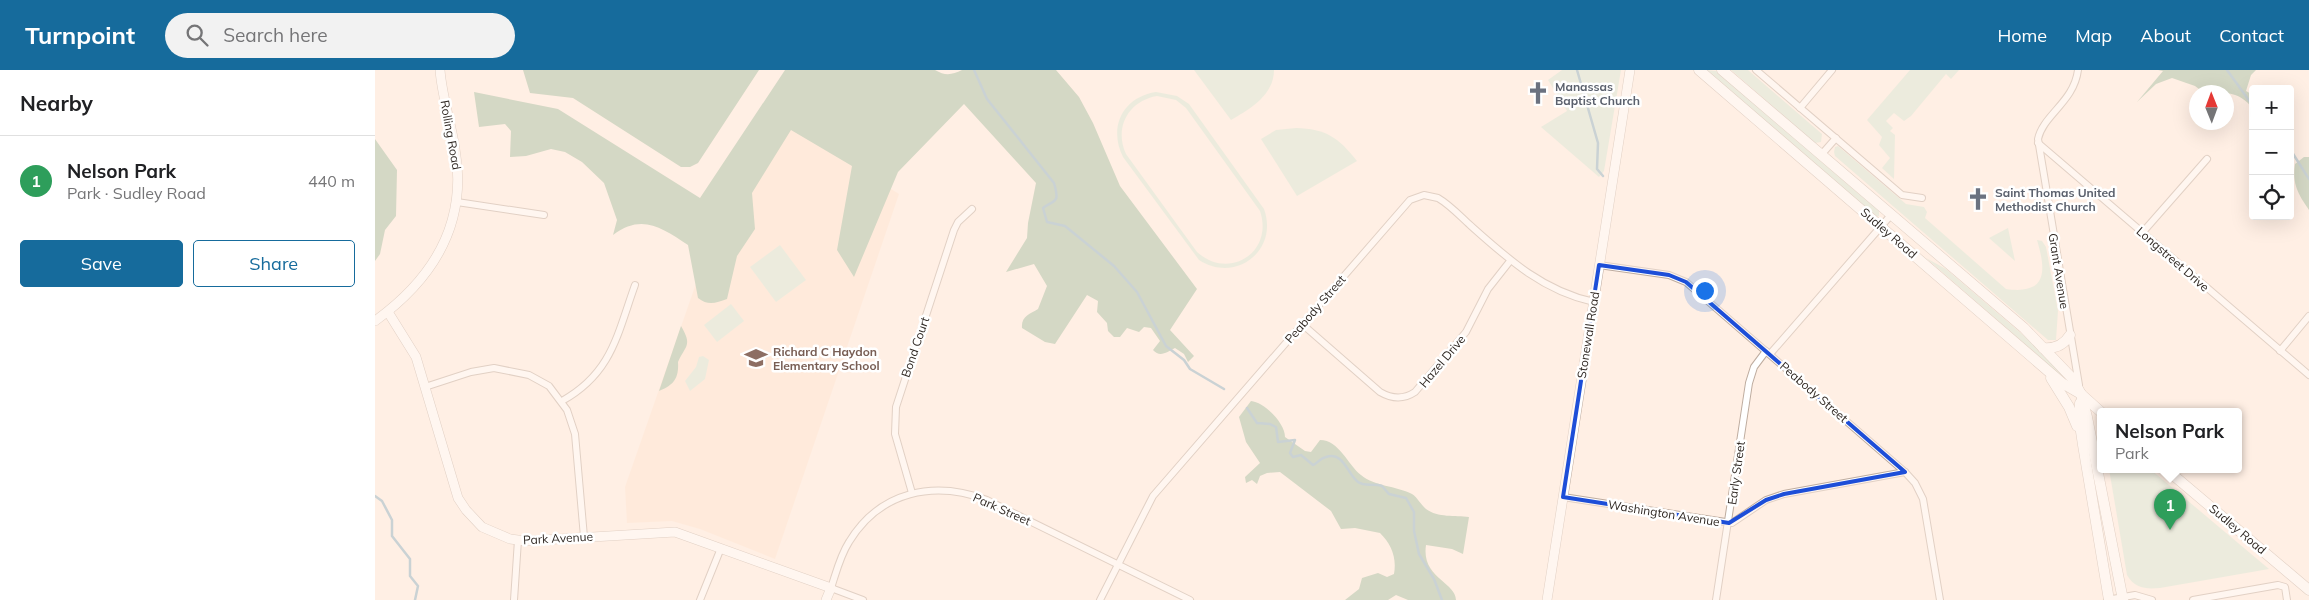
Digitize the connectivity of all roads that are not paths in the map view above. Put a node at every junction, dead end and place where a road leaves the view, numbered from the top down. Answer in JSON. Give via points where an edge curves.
{"nodes":[{"id":1,"x":440,"y":70,"type":"edge"},
{"id":2,"x":1630,"y":70,"type":"edge"},
{"id":3,"x":1699,"y":70,"type":"edge"},
{"id":4,"x":1722,"y":70,"type":"edge"},
{"id":5,"x":1756,"y":70,"type":"edge"},
{"id":6,"x":1832,"y":70,"type":"edge"},
{"id":7,"x":2078,"y":70,"type":"edge"},
{"id":8,"x":1801,"y":108,"type":"junction"},
{"id":9,"x":1836,"y":138,"type":"junction"},
{"id":10,"x":2038,"y":143,"type":"junction"},
{"id":11,"x":1821,"y":155,"type":"junction"},
{"id":12,"x":2207,"y":159,"type":"dead end"},
{"id":13,"x":1922,"y":198,"type":"dead end"},
{"id":14,"x":457,"y":202,"type":"junction"},
{"id":15,"x":971,"y":209,"type":"dead end"},
{"id":16,"x":544,"y":215,"type":"dead end"},
{"id":17,"x":1891,"y":215,"type":"junction"},
{"id":18,"x":1881,"y":226,"type":"junction"},
{"id":19,"x":2142,"y":233,"type":"junction"},
{"id":20,"x":1510,"y":261,"type":"junction"},
{"id":21,"x":1599,"y":265,"type":"junction"},
{"id":22,"x":635,"y":285,"type":"dead end"},
{"id":23,"x":1594,"y":302,"type":"junction"},
{"id":24,"x":388,"y":312,"type":"junction"},
{"id":25,"x":2309,"y":316,"type":"edge"},
{"id":26,"x":375,"y":321,"type":"edge"},
{"id":27,"x":1302,"y":324,"type":"junction"},
{"id":28,"x":2070,"y":335,"type":"junction"},
{"id":29,"x":2043,"y":348,"type":"junction"},
{"id":30,"x":2280,"y":351,"type":"junction"},
{"id":31,"x":1768,"y":352,"type":"junction"},
{"id":32,"x":2045,"y":368,"type":"junction"},
{"id":33,"x":2309,"y":376,"type":"edge"},
{"id":34,"x":425,"y":387,"type":"junction"},
{"id":35,"x":2081,"y":394,"type":"junction"},
{"id":36,"x":562,"y":401,"type":"junction"},
{"id":37,"x":2097,"y":408,"type":"edge"},
{"id":38,"x":2083,"y":445,"type":"junction"},
{"id":39,"x":2097,"y":469,"type":"edge"},
{"id":40,"x":1905,"y":472,"type":"junction"},
{"id":41,"x":2098,"y":473,"type":"edge"},
{"id":42,"x":2103,"y":473,"type":"edge"},
{"id":43,"x":2171,"y":473,"type":"edge"},
{"id":44,"x":912,"y":493,"type":"junction"},
{"id":45,"x":2102,"y":493,"type":"junction"},
{"id":46,"x":1563,"y":497,"type":"junction"},
{"id":47,"x":1729,"y":523,"type":"junction"},
{"id":48,"x":584,"y":537,"type":"junction"},
{"id":49,"x":518,"y":540,"type":"junction"},
{"id":50,"x":721,"y":548,"type":"junction"},
{"id":51,"x":1117,"y":564,"type":"junction"},
{"id":52,"x":831,"y":588,"type":"junction"},
{"id":53,"x":2309,"y":590,"type":"edge"},
{"id":54,"x":2123,"y":599,"type":"edge"},
{"id":55,"x":514,"y":600,"type":"edge"},
{"id":56,"x":700,"y":600,"type":"edge"},
{"id":57,"x":827,"y":600,"type":"edge"},
{"id":58,"x":863,"y":600,"type":"edge"},
{"id":59,"x":1100,"y":600,"type":"edge"},
{"id":60,"x":1190,"y":600,"type":"edge"},
{"id":61,"x":1547,"y":600,"type":"edge"},
{"id":62,"x":1716,"y":600,"type":"edge"},
{"id":63,"x":1940,"y":600,"type":"edge"},
{"id":64,"x":2108,"y":600,"type":"edge"},
{"id":65,"x":2152,"y":600,"type":"edge"},
{"id":66,"x":2193,"y":600,"type":"edge"},
{"id":67,"x":2287,"y":600,"type":"edge"}],
"edges":[{"from":1,"to":14,"type":"street","name":"Rolling Road","via":[[457,157]]},
{"from":2,"to":21,"type":"street","name":"Stonewall Road"},
{"from":3,"to":18,"type":"main road","name":"Sudley Road"},
{"from":4,"to":11,"type":"main road","name":"Sudley Road"},
{"from":5,"to":8,"type":"street"},
{"from":6,"to":8,"type":"street"},
{"from":7,"to":10,"type":"street","via":[[2069,96],[2042,129]]},
{"from":8,"to":9,"type":"street"},
{"from":9,"to":11,"type":"street"},
{"from":9,"to":13,"type":"street","via":[[1902,195]]},
{"from":10,"to":19,"type":"street","name":"Longstreet Drive"},
{"from":10,"to":28,"type":"street","name":"Grant Avenue"},
{"from":11,"to":17,"type":"main road","name":"Sudley Road"},
{"from":12,"to":19,"type":"street"},
{"from":14,"to":16,"type":"street"},
{"from":14,"to":24,"type":"street","name":"Rolling Road","via":[[436,260],[418,284]]},
{"from":15,"to":44,"type":"street","name":"Bond Court","via":[[954,230],[896,407],[895,434]]},
{"from":17,"to":18,"type":"street","name":"Early Street"},
{"from":17,"to":29,"type":"main road","name":"Sudley Road","via":[[2024,328]]},
{"from":18,"to":31,"type":"street","name":"Early Street"},
{"from":18,"to":32,"type":"main road","name":"Sudley Road"},
{"from":19,"to":30,"type":"street","name":"Longstreet Drive"},
{"from":20,"to":23,"type":"street","name":"Peabody Street","via":[[1553,289]]},
{"from":20,"to":27,"type":"street","name":"Peabody Street","via":[[1443,201],[1431,195],[1417,196],[1410,200]]},
{"from":20,"to":27,"type":"street","name":"Hazel Drive","via":[[1492,282],[1466,332],[1409,396],[1396,398],[1381,392]]},
{"from":21,"to":23,"type":"street","name":"Stonewall Road"},
{"from":21,"to":31,"type":"street","name":"Peabody Street","via":[[1678,278]]},
{"from":22,"to":36,"type":"street","via":[[608,359],[586,385]]},
{"from":23,"to":46,"type":"street","name":"Stonewall Road"},
{"from":24,"to":26,"type":"street","name":"Rolling Road"},
{"from":24,"to":34,"type":"street","name":"Park Avenue","via":[[416,357]]},
{"from":25,"to":30,"type":"street"},
{"from":27,"to":51,"type":"street","name":"Peabody Street","via":[[1153,496]]},
{"from":28,"to":29,"type":"main road","via":[[2062,344]]},
{"from":28,"to":35,"type":"street","name":"Grant Avenue"},
{"from":29,"to":35,"type":"main road","name":"Sudley Road"},
{"from":30,"to":33,"type":"street","name":"Longstreet Drive"},
{"from":31,"to":40,"type":"street","name":"Peabody Street"},
{"from":31,"to":47,"type":"street","name":"Early Street","via":[[1754,367],[1749,383]]},
{"from":32,"to":35,"type":"main road","name":"Sudley Road"},
{"from":32,"to":38,"type":"main road","via":[[2069,407]]},
{"from":34,"to":36,"type":"street","via":[[471,372],[504,369],[541,380]]},
{"from":34,"to":49,"type":"street","name":"Park Avenue","via":[[452,482],[466,510],[488,530]]},
{"from":35,"to":37,"type":"main road","name":"Sudley Road"},
{"from":35,"to":38,"type":"main road","name":"Grant Avenue","via":[[2079,418]]},
{"from":35,"to":39,"type":"main road","name":"Grant Avenue"},
{"from":36,"to":48,"type":"street","via":[[575,434]]},
{"from":38,"to":64,"type":"main road","name":"Grant Avenue"},
{"from":40,"to":47,"type":"street","name":"Washington Avenue","via":[[1784,494],[1765,500]]},
{"from":40,"to":63,"type":"street","name":"Peabody Street","via":[[1923,499]]},
{"from":41,"to":45,"type":"main road","name":"Grant Avenue"},
{"from":42,"to":45,"type":"main road"},
{"from":43,"to":53,"type":"main road","name":"Sudley Road"},
{"from":44,"to":51,"type":"street","name":"Park Street","via":[[937,490],[975,496]]},
{"from":44,"to":52,"type":"street","name":"Park Street","via":[[881,508],[857,530],[842,555]]},
{"from":45,"to":54,"type":"main road","name":"Grant Avenue"},
{"from":46,"to":47,"type":"street","name":"Washington Avenue"},
{"from":46,"to":61,"type":"street","name":"Stonewall Road"},
{"from":47,"to":62,"type":"street","name":"Early Street"},
{"from":48,"to":49,"type":"street","name":"Park Avenue"},
{"from":48,"to":50,"type":"street","name":"Park Avenue","via":[[675,532]]},
{"from":49,"to":55,"type":"street"},
{"from":50,"to":52,"type":"street","name":"Park Avenue"},
{"from":50,"to":56,"type":"street"},
{"from":51,"to":59,"type":"street","name":"Peabody Street"},
{"from":51,"to":60,"type":"street","name":"Park Street"},
{"from":52,"to":57,"type":"street","name":"Park Street"},
{"from":52,"to":58,"type":"street","name":"Park Avenue"},
{"from":54,"to":64,"type":"street"},
{"from":54,"to":65,"type":"street","via":[[2139,596]]},
{"from":66,"to":67,"type":"street","via":[[2278,585],[2285,587]]}]}
